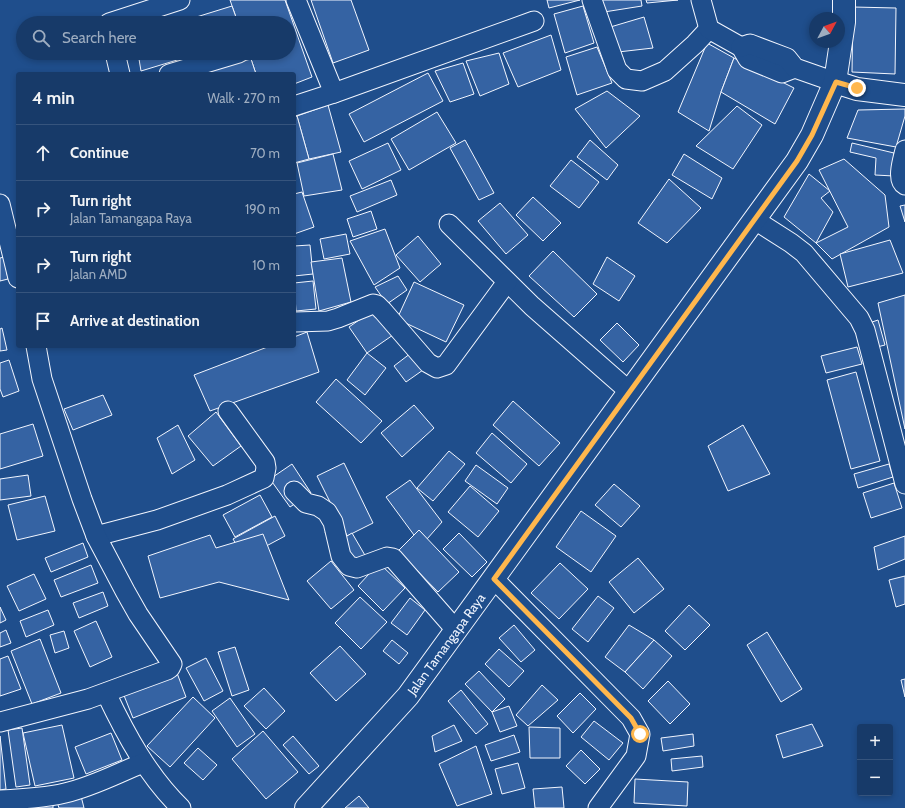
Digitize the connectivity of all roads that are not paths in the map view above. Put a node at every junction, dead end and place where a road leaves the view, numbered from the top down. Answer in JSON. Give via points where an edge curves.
{"nodes":[{"id":1,"x":180,"y":0,"type":"edge"},
{"id":2,"x":296,"y":0,"type":"edge"},
{"id":3,"x":592,"y":0,"type":"edge"},
{"id":4,"x":701,"y":0,"type":"edge"},
{"id":5,"x":844,"y":0,"type":"edge"},
{"id":6,"x":131,"y":16,"type":"edge"},
{"id":7,"x":534,"y":21,"type":"dead end"},
{"id":8,"x":709,"y":29,"type":"junction"},
{"id":9,"x":117,"y":60,"type":"edge"},
{"id":10,"x":216,"y":60,"type":"edge"},
{"id":11,"x":120,"y":72,"type":"edge"},
{"id":12,"x":176,"y":72,"type":"edge"},
{"id":13,"x":836,"y":82,"type":"junction"},
{"id":14,"x":334,"y":93,"type":"junction"},
{"id":15,"x":905,"y":95,"type":"edge"},
{"id":16,"x":296,"y":105,"type":"edge"},
{"id":17,"x":905,"y":150,"type":"edge"},
{"id":18,"x":905,"y":186,"type":"edge"},
{"id":19,"x":0,"y":204,"type":"edge"},
{"id":20,"x":755,"y":220,"type":"junction"},
{"id":21,"x":449,"y":224,"type":"dead end"},
{"id":22,"x":6,"y":251,"type":"edge"},
{"id":23,"x":16,"y":274,"type":"edge"},
{"id":24,"x":507,"y":282,"type":"junction"},
{"id":25,"x":296,"y":322,"type":"dead end"},
{"id":26,"x":36,"y":348,"type":"edge"},
{"id":27,"x":630,"y":392,"type":"junction"},
{"id":28,"x":228,"y":412,"type":"dead end"},
{"id":29,"x":905,"y":484,"type":"edge"},
{"id":30,"x":294,"y":491,"type":"dead end"},
{"id":31,"x":96,"y":536,"type":"junction"},
{"id":32,"x":494,"y":579,"type":"junction"},
{"id":33,"x":456,"y":630,"type":"junction"},
{"id":34,"x":106,"y":693,"type":"junction"},
{"id":35,"x":0,"y":722,"type":"edge"},
{"id":36,"x":143,"y":763,"type":"junction"},
{"id":37,"x":0,"y":800,"type":"edge"},
{"id":38,"x":181,"y":808,"type":"edge"},
{"id":39,"x":306,"y":808,"type":"edge"},
{"id":40,"x":598,"y":808,"type":"edge"}],
"edges":[{"from":1,"to":6,"type":"street"},
{"from":2,"to":14,"type":"street"},
{"from":3,"to":8,"type":"street","via":[[616,70],[626,79],[642,81],[665,71]]},
{"from":4,"to":8,"type":"street"},
{"from":5,"to":13,"type":"main road","name":"Jalan Tamangapa Raya","via":[[844,22]]},
{"from":7,"to":14,"type":"street"},
{"from":8,"to":13,"type":"street","via":[[741,47],[750,44],[787,58],[795,68]]},
{"from":9,"to":11,"type":"street"},
{"from":10,"to":12,"type":"street"},
{"from":13,"to":15,"type":"main road","via":[[857,88]]},
{"from":13,"to":20,"type":"main road","name":"Jalan Tamangapa Raya","via":[[809,142]]},
{"from":14,"to":16,"type":"street"},
{"from":17,"to":18,"type":"street","via":[[900,179]]},
{"from":19,"to":22,"type":"street"},
{"from":20,"to":27,"type":"main road","name":"Jalan Tamangapa Raya"},
{"from":20,"to":29,"type":"street","via":[[804,253],[859,318],[865,330]]},
{"from":21,"to":24,"type":"street"},
{"from":22,"to":23,"type":"street"},
{"from":24,"to":25,"type":"street","via":[[446,365],[437,368],[428,363],[377,305],[373,304],[328,321]]},
{"from":24,"to":27,"type":"street"},
{"from":26,"to":31,"type":"street","via":[[42,379]]},
{"from":27,"to":32,"type":"main road","name":"Jalan Tamangapa Raya"},
{"from":28,"to":31,"type":"street","via":[[265,462],[264,478],[227,495],[157,520]]},
{"from":30,"to":33,"type":"street","via":[[306,503],[327,512],[333,522],[341,556],[349,566],[357,568],[387,557],[393,558]]},
{"from":31,"to":34,"type":"street","via":[[138,614],[172,664],[167,670]]},
{"from":32,"to":33,"type":"main road","name":"Jalan Tamangapa Raya"},
{"from":32,"to":40,"type":"street","via":[[631,718],[640,734],[636,756]]},
{"from":33,"to":39,"type":"main road","name":"Jalan Tamangapa Raya","via":[[408,696]]},
{"from":34,"to":35,"type":"street"},
{"from":34,"to":36,"type":"street","via":[[122,728]]},
{"from":36,"to":37,"type":"street","via":[[66,793],[49,797]]},
{"from":36,"to":38,"type":"street"}]}
